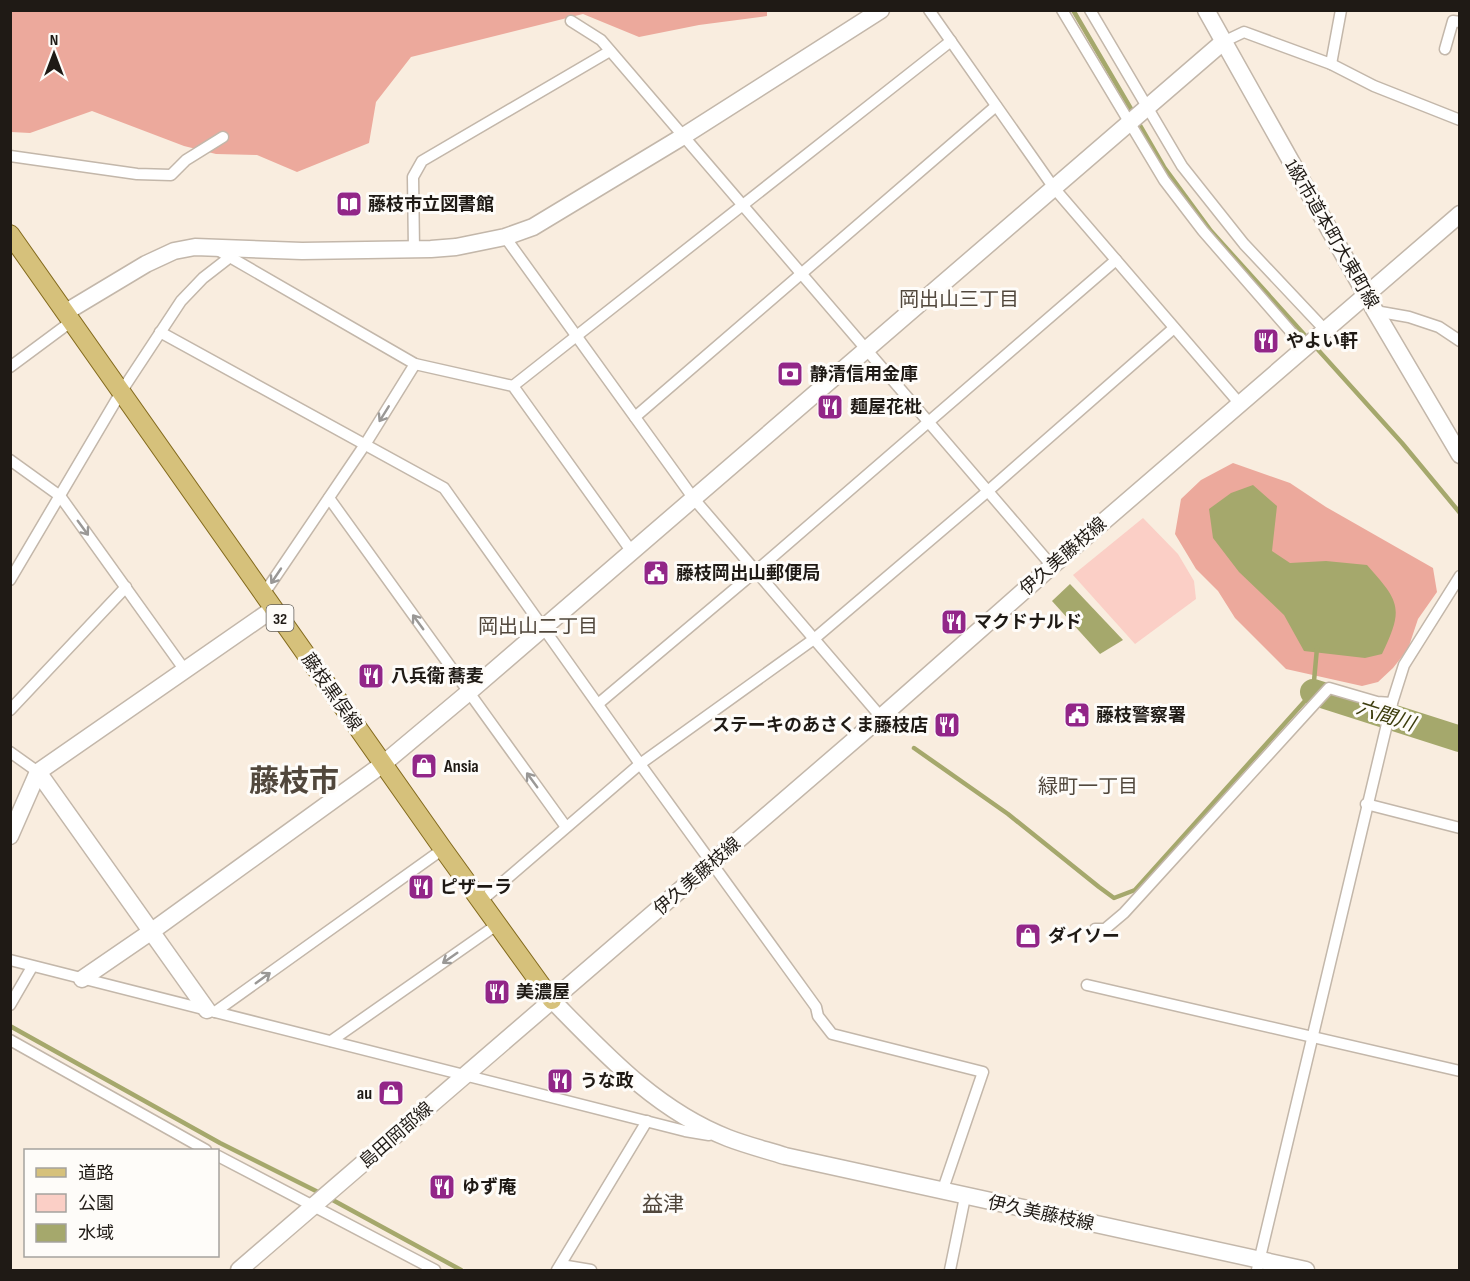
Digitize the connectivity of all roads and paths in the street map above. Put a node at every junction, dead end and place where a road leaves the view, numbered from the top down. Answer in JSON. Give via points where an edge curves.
{"nodes":[{"id":1,"x":881,"y":10,"type":"edge"},
{"id":2,"x":929,"y":10,"type":"edge"},
{"id":3,"x":1062,"y":10,"type":"edge"},
{"id":4,"x":1090,"y":10,"type":"edge"},
{"id":5,"x":1206,"y":10,"type":"edge"},
{"id":6,"x":1341,"y":10,"type":"edge"},
{"id":7,"x":571,"y":21,"type":"dead end"},
{"id":8,"x":1460,"y":22,"type":"edge"},
{"id":9,"x":951,"y":41,"type":"junction"},
{"id":10,"x":1223,"y":42,"type":"junction"},
{"id":11,"x":1446,"y":50,"type":"dead end"},
{"id":12,"x":610,"y":51,"type":"junction"},
{"id":13,"x":1331,"y":64,"type":"junction"},
{"id":14,"x":996,"y":106,"type":"junction"},
{"id":15,"x":1147,"y":108,"type":"junction"},
{"id":16,"x":1460,"y":120,"type":"edge"},
{"id":17,"x":1130,"y":122,"type":"junction"},
{"id":18,"x":223,"y":137,"type":"dead end"},
{"id":19,"x":682,"y":137,"type":"junction"},
{"id":20,"x":10,"y":156,"type":"edge"},
{"id":21,"x":1054,"y":188,"type":"junction"},
{"id":22,"x":742,"y":206,"type":"junction"},
{"id":23,"x":1460,"y":214,"type":"edge"},
{"id":24,"x":10,"y":234,"type":"edge"},
{"id":25,"x":505,"y":237,"type":"junction"},
{"id":26,"x":213,"y":247,"type":"junction"},
{"id":27,"x":414,"y":250,"type":"junction"},
{"id":28,"x":230,"y":257,"type":"junction"},
{"id":29,"x":1116,"y":260,"type":"junction"},
{"id":30,"x":801,"y":273,"type":"junction"},
{"id":31,"x":1366,"y":295,"type":"junction"},
{"id":32,"x":1375,"y":311,"type":"junction"},
{"id":33,"x":69,"y":316,"type":"junction"},
{"id":34,"x":1174,"y":328,"type":"junction"},
{"id":35,"x":160,"y":332,"type":"junction"},
{"id":36,"x":1324,"y":332,"type":"junction"},
{"id":37,"x":577,"y":336,"type":"junction"},
{"id":38,"x":1460,"y":340,"type":"edge"},
{"id":39,"x":1306,"y":347,"type":"junction"},
{"id":40,"x":867,"y":349,"type":"junction"},
{"id":41,"x":415,"y":364,"type":"junction"},
{"id":42,"x":10,"y":367,"type":"edge"},
{"id":43,"x":513,"y":386,"type":"junction"},
{"id":44,"x":121,"y":392,"type":"junction"},
{"id":45,"x":1240,"y":404,"type":"junction"},
{"id":46,"x":635,"y":417,"type":"junction"},
{"id":47,"x":929,"y":422,"type":"junction"},
{"id":48,"x":366,"y":443,"type":"junction"},
{"id":49,"x":1460,"y":455,"type":"edge"},
{"id":50,"x":10,"y":460,"type":"edge"},
{"id":51,"x":988,"y":491,"type":"junction"},
{"id":52,"x":60,"y":496,"type":"junction"},
{"id":53,"x":329,"y":498,"type":"junction"},
{"id":54,"x":694,"y":499,"type":"junction"},
{"id":55,"x":632,"y":552,"type":"junction"},
{"id":56,"x":1052,"y":566,"type":"junction"},
{"id":57,"x":756,"y":571,"type":"junction"},
{"id":58,"x":1460,"y":576,"type":"edge"},
{"id":59,"x":10,"y":580,"type":"edge"},
{"id":60,"x":126,"y":587,"type":"junction"},
{"id":61,"x":268,"y":602,"type":"junction"},
{"id":62,"x":543,"y":626,"type":"junction"},
{"id":63,"x":814,"y":639,"type":"junction"},
{"id":64,"x":184,"y":669,"type":"junction"},
{"id":65,"x":469,"y":692,"type":"junction"},
{"id":66,"x":1392,"y":703,"type":"junction"},
{"id":67,"x":598,"y":704,"type":"junction"},
{"id":68,"x":10,"y":710,"type":"edge"},
{"id":69,"x":881,"y":717,"type":"junction"},
{"id":70,"x":10,"y":752,"type":"edge"},
{"id":71,"x":383,"y":764,"type":"junction"},
{"id":72,"x":640,"y":764,"type":"junction"},
{"id":73,"x":38,"y":772,"type":"junction"},
{"id":74,"x":1366,"y":804,"type":"junction"},
{"id":75,"x":566,"y":827,"type":"junction"},
{"id":76,"x":1460,"y":828,"type":"edge"},
{"id":77,"x":10,"y":836,"type":"edge"},
{"id":78,"x":443,"y":849,"type":"junction"},
{"id":79,"x":711,"y":863,"type":"junction"},
{"id":80,"x":481,"y":901,"type":"junction"},
{"id":81,"x":498,"y":924,"type":"junction"},
{"id":82,"x":1095,"y":929,"type":"dead end"},
{"id":83,"x":152,"y":931,"type":"junction"},
{"id":84,"x":10,"y":960,"type":"edge"},
{"id":85,"x":32,"y":967,"type":"junction"},
{"id":86,"x":82,"y":979,"type":"junction"},
{"id":87,"x":1087,"y":985,"type":"dead end"},
{"id":88,"x":552,"y":1000,"type":"junction"},
{"id":89,"x":10,"y":1005,"type":"edge"},
{"id":90,"x":211,"y":1011,"type":"junction"},
{"id":91,"x":1311,"y":1036,"type":"junction"},
{"id":92,"x":10,"y":1040,"type":"edge"},
{"id":93,"x":331,"y":1041,"type":"junction"},
{"id":94,"x":1460,"y":1071,"type":"edge"},
{"id":95,"x":466,"y":1074,"type":"junction"},
{"id":96,"x":647,"y":1121,"type":"junction"},
{"id":97,"x":728,"y":1138,"type":"junction"},
{"id":98,"x":204,"y":1149,"type":"edge"},
{"id":99,"x":219,"y":1157,"type":"edge"},
{"id":100,"x":942,"y":1192,"type":"junction"},
{"id":101,"x":965,"y":1197,"type":"junction"},
{"id":102,"x":314,"y":1205,"type":"junction"},
{"id":103,"x":1258,"y":1265,"type":"edge"},
{"id":104,"x":559,"y":1268,"type":"edge"},
{"id":105,"x":240,"y":1270,"type":"edge"},
{"id":106,"x":435,"y":1270,"type":"edge"},
{"id":107,"x":591,"y":1270,"type":"edge"},
{"id":108,"x":950,"y":1270,"type":"edge"},
{"id":109,"x":1306,"y":1270,"type":"edge"}],
"edges":[{"from":1,"to":19,"type":"street"},
{"from":2,"to":9,"type":"street"},
{"from":3,"to":17,"type":"street"},
{"from":4,"to":15,"type":"street"},
{"from":5,"to":10,"type":"street","name":"1級市道本町大東町線"},
{"from":6,"to":13,"type":"street"},
{"from":7,"to":12,"type":"street","via":[[601,40]]},
{"from":8,"to":11,"type":"street","via":[[1453,21]]},
{"from":9,"to":14,"type":"street"},
{"from":9,"to":22,"type":"street"},
{"from":10,"to":13,"type":"street","via":[[1244,32]]},
{"from":10,"to":15,"type":"street"},
{"from":10,"to":31,"type":"street","name":"1級市道本町大東町線"},
{"from":12,"to":19,"type":"street"},
{"from":12,"to":27,"type":"street","via":[[422,161],[413,177]]},
{"from":13,"to":16,"type":"street","via":[[1374,86]]},
{"from":14,"to":21,"type":"street"},
{"from":14,"to":30,"type":"street"},
{"from":15,"to":17,"type":"street"},
{"from":15,"to":36,"type":"street","via":[[1212,206]]},
{"from":17,"to":21,"type":"street"},
{"from":17,"to":39,"type":"street","via":[[1164,180],[1203,231]]},
{"from":18,"to":20,"type":"street","via":[[186,160],[171,175]]},
{"from":19,"to":22,"type":"street"},
{"from":19,"to":25,"type":"street","via":[[533,227]]},
{"from":21,"to":29,"type":"street"},
{"from":21,"to":40,"type":"street"},
{"from":22,"to":30,"type":"street"},
{"from":22,"to":37,"type":"street"},
{"from":23,"to":31,"type":"street","name":"伊久美藤枝線"},
{"from":24,"to":33,"type":"main road","name":"藤枝黒俣線","number":"32"},
{"from":25,"to":27,"type":"street"},
{"from":25,"to":37,"type":"street"},
{"from":26,"to":27,"type":"street"},
{"from":26,"to":28,"type":"street"},
{"from":26,"to":33,"type":"street","via":[[174,251],[146,264]]},
{"from":28,"to":35,"type":"street","via":[[181,300]]},
{"from":28,"to":41,"type":"street"},
{"from":29,"to":34,"type":"street"},
{"from":29,"to":47,"type":"street"},
{"from":30,"to":40,"type":"street"},
{"from":30,"to":46,"type":"street"},
{"from":31,"to":32,"type":"street","name":"1級市道本町大東町線"},
{"from":31,"to":36,"type":"street","name":"伊久美藤枝線"},
{"from":32,"to":38,"type":"street","via":[[1439,327]]},
{"from":32,"to":49,"type":"street","name":"1級市道本町大東町線"},
{"from":33,"to":42,"type":"street"},
{"from":33,"to":44,"type":"main road","name":"藤枝黒俣線","number":"32"},
{"from":34,"to":45,"type":"street"},
{"from":34,"to":51,"type":"street"},
{"from":35,"to":44,"type":"street"},
{"from":35,"to":48,"type":"street"},
{"from":36,"to":39,"type":"street","name":"伊久美藤枝線"},
{"from":37,"to":43,"type":"street"},
{"from":37,"to":46,"type":"street"},
{"from":39,"to":45,"type":"street","name":"伊久美藤枝線"},
{"from":40,"to":47,"type":"street"},
{"from":40,"to":54,"type":"street"},
{"from":41,"to":43,"type":"street"},
{"from":41,"to":48,"type":"street","one_way":true},
{"from":43,"to":55,"type":"street"},
{"from":44,"to":52,"type":"street"},
{"from":44,"to":61,"type":"main road","name":"藤枝黒俣線","number":"32"},
{"from":45,"to":56,"type":"street","name":"伊久美藤枝線"},
{"from":46,"to":54,"type":"street"},
{"from":47,"to":51,"type":"street"},
{"from":47,"to":57,"type":"street"},
{"from":48,"to":53,"type":"street"},
{"from":48,"to":62,"type":"street","via":[[444,488]]},
{"from":50,"to":52,"type":"street"},
{"from":51,"to":56,"type":"street"},
{"from":51,"to":63,"type":"street"},
{"from":52,"to":59,"type":"street"},
{"from":52,"to":60,"type":"street","one_way":true},
{"from":53,"to":61,"type":"street","one_way":true},
{"from":65,"to":53,"type":"street","one_way":true},
{"from":54,"to":55,"type":"street"},
{"from":54,"to":57,"type":"street"},
{"from":55,"to":62,"type":"street"},
{"from":56,"to":69,"type":"street","name":"伊久美藤枝線"},
{"from":57,"to":63,"type":"street"},
{"from":57,"to":67,"type":"street"},
{"from":58,"to":66,"type":"street","via":[[1404,665]]},
{"from":60,"to":64,"type":"street"},
{"from":60,"to":68,"type":"street"},
{"from":61,"to":64,"type":"street"},
{"from":61,"to":71,"type":"main road","name":"藤枝黒俣線","number":"32"},
{"from":62,"to":65,"type":"street"},
{"from":62,"to":67,"type":"street"},
{"from":63,"to":69,"type":"street"},
{"from":63,"to":72,"type":"street"},
{"from":64,"to":73,"type":"street"},
{"from":65,"to":71,"type":"street"},
{"from":75,"to":65,"type":"street","one_way":true},
{"from":66,"to":74,"type":"street"},
{"from":66,"to":82,"type":"street","via":[[1329,688],[1125,913],[1105,929]]},
{"from":67,"to":72,"type":"street"},
{"from":69,"to":79,"type":"street","name":"伊久美藤枝線"},
{"from":70,"to":73,"type":"street"},
{"from":71,"to":78,"type":"main road","name":"藤枝黒俣線","number":"32"},
{"from":71,"to":83,"type":"street"},
{"from":72,"to":75,"type":"street"},
{"from":72,"to":79,"type":"street"},
{"from":73,"to":77,"type":"street"},
{"from":73,"to":83,"type":"street"},
{"from":74,"to":76,"type":"street"},
{"from":74,"to":91,"type":"street"},
{"from":75,"to":80,"type":"street"},
{"from":78,"to":80,"type":"main road","name":"藤枝黒俣線","number":"32"},
{"from":90,"to":78,"type":"street","one_way":true},
{"from":79,"to":88,"type":"street","name":"伊久美藤枝線"},
{"from":79,"to":100,"type":"street","via":[[832,1034],[983,1072]]},
{"from":80,"to":81,"type":"main road","name":"藤枝黒俣線","number":"32"},
{"from":81,"to":88,"type":"main road","name":"藤枝黒俣線","number":"32"},
{"from":81,"to":93,"type":"street","one_way":true},
{"from":83,"to":86,"type":"street"},
{"from":83,"to":90,"type":"street"},
{"from":84,"to":85,"type":"street"},
{"from":85,"to":86,"type":"street"},
{"from":85,"to":89,"type":"street"},
{"from":86,"to":90,"type":"street"},
{"from":87,"to":91,"type":"street"},
{"from":88,"to":95,"type":"street","name":"島田岡部線"},
{"from":88,"to":97,"type":"street","name":"伊久美藤枝線","via":[[612,1062],[649,1093],[681,1115]]},
{"from":90,"to":93,"type":"street"},
{"from":91,"to":94,"type":"street"},
{"from":91,"to":103,"type":"street"},
{"from":92,"to":98,"type":"street"},
{"from":93,"to":95,"type":"street"},
{"from":95,"to":96,"type":"street"},
{"from":95,"to":102,"type":"street","name":"島田岡部線"},
{"from":96,"to":97,"type":"street"},
{"from":96,"to":104,"type":"street"},
{"from":97,"to":100,"type":"street","name":"伊久美藤枝線","via":[[785,1156]]},
{"from":99,"to":102,"type":"street"},
{"from":100,"to":101,"type":"street","name":"伊久美藤枝線"},
{"from":101,"to":103,"type":"street","name":"伊久美藤枝線"},
{"from":101,"to":108,"type":"street"},
{"from":102,"to":105,"type":"street","name":"島田岡部線"},
{"from":102,"to":106,"type":"street"},
{"from":103,"to":109,"type":"street","name":"伊久美藤枝線"},
{"from":104,"to":107,"type":"street"}]}
